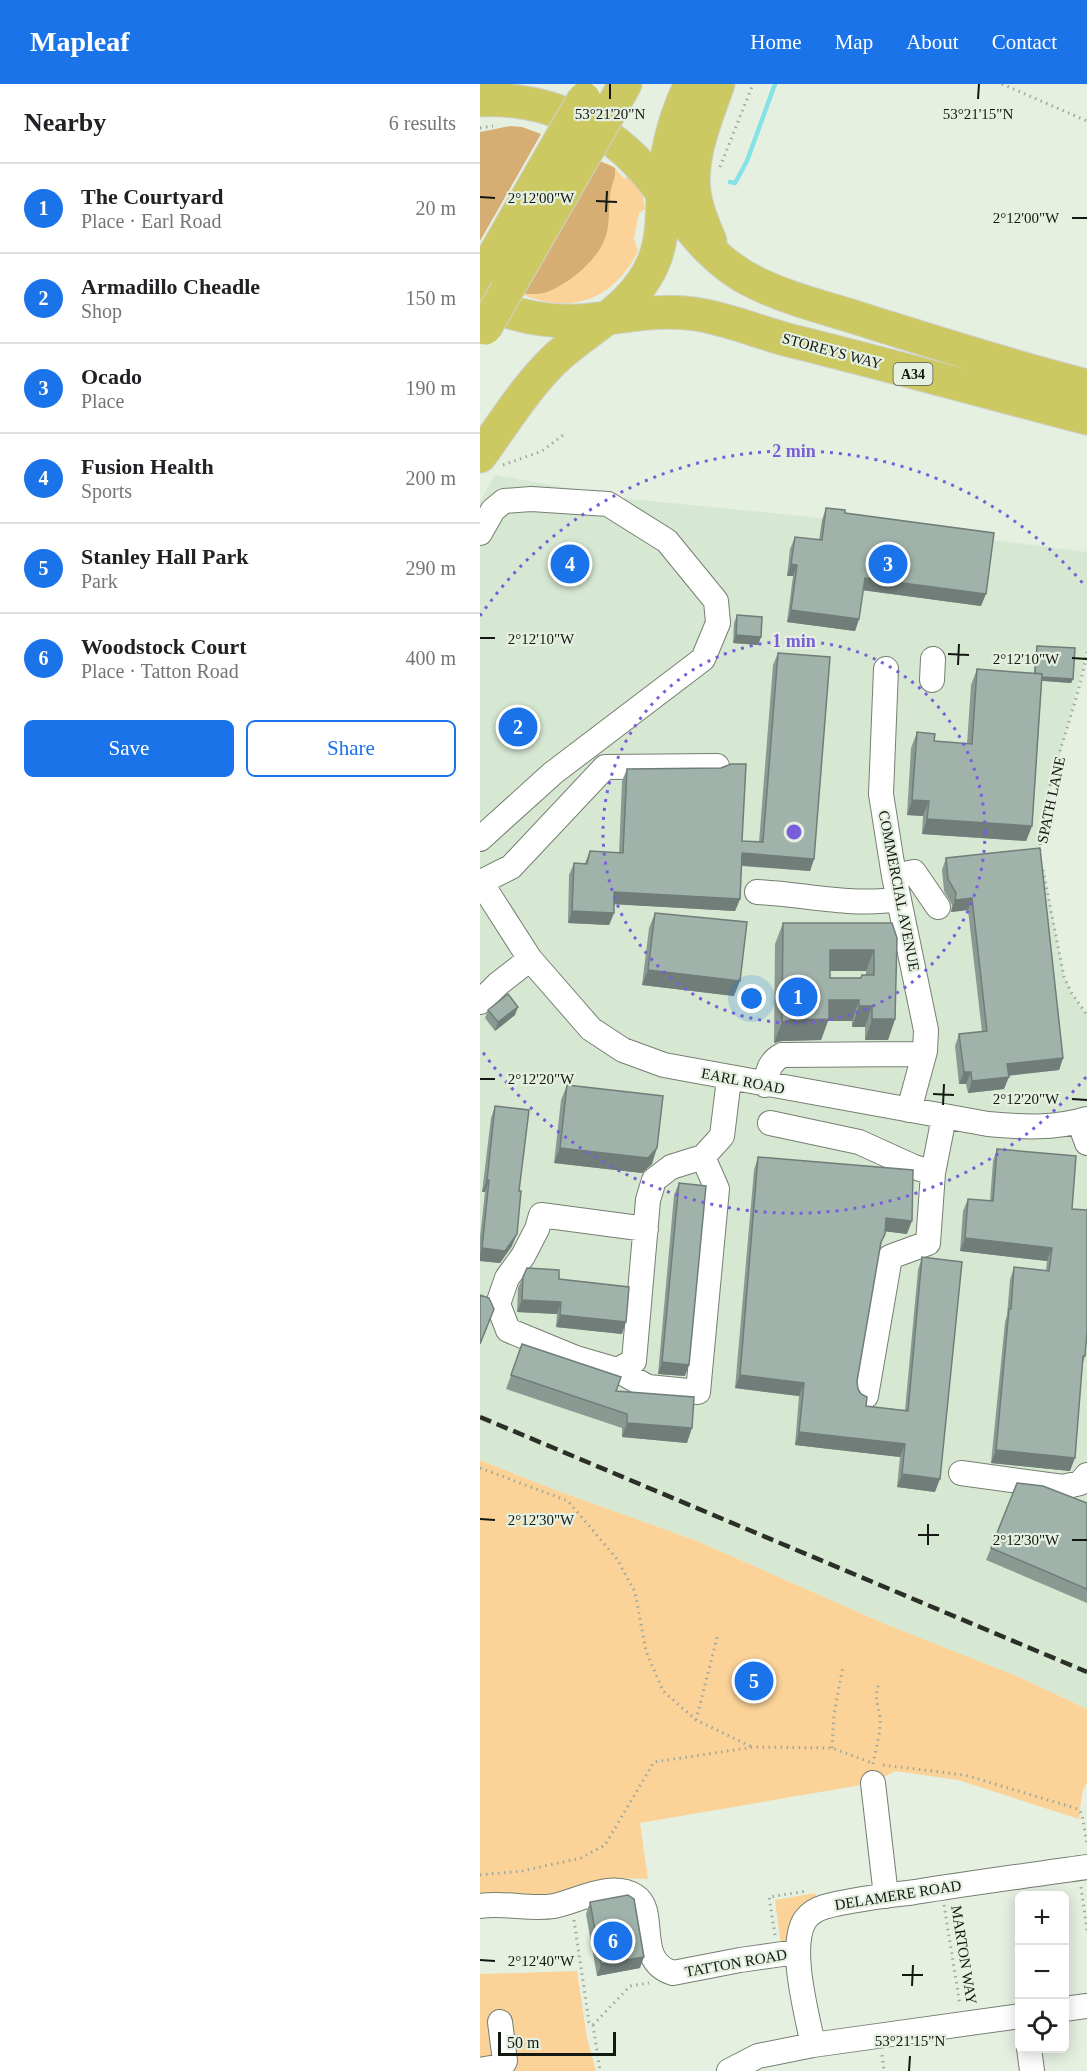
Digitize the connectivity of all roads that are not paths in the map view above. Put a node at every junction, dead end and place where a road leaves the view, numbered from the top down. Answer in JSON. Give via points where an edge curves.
{"nodes":[{"id":1,"x":488,"y":84,"type":"edge"},
{"id":2,"x":691,"y":84,"type":"edge"},
{"id":3,"x":718,"y":84,"type":"edge"},
{"id":4,"x":480,"y":89,"type":"edge"},
{"id":5,"x":603,"y":95,"type":"edge"},
{"id":6,"x":480,"y":100,"type":"edge"},
{"id":7,"x":663,"y":195,"type":"junction"},
{"id":8,"x":717,"y":257,"type":"junction"},
{"id":9,"x":486,"y":302,"type":"edge"},
{"id":10,"x":610,"y":316,"type":"junction"},
{"id":11,"x":1087,"y":386,"type":"edge"},
{"id":12,"x":1087,"y":418,"type":"edge"},
{"id":13,"x":490,"y":461,"type":"edge"},
{"id":14,"x":480,"y":533,"type":"edge"},
{"id":15,"x":886,"y":669,"type":"dead end"},
{"id":16,"x":717,"y":766,"type":"edge"},
{"id":17,"x":480,"y":839,"type":"edge"},
{"id":18,"x":894,"y":876,"type":"junction"},
{"id":19,"x":481,"y":881,"type":"edge"},
{"id":20,"x":757,"y":892,"type":"dead end"},
{"id":21,"x":900,"y":899,"type":"junction"},
{"id":22,"x":938,"y":907,"type":"dead end"},
{"id":23,"x":530,"y":959,"type":"junction"},
{"id":24,"x":480,"y":1002,"type":"edge"},
{"id":25,"x":923,"y":1057,"type":"junction"},
{"id":26,"x":729,"y":1079,"type":"junction"},
{"id":27,"x":765,"y":1085,"type":"junction"},
{"id":28,"x":909,"y":1110,"type":"junction"},
{"id":29,"x":944,"y":1117,"type":"junction"},
{"id":30,"x":770,"y":1123,"type":"dead end"},
{"id":31,"x":1084,"y":1128,"type":"edge"},
{"id":32,"x":703,"y":1156,"type":"junction"},
{"id":33,"x":933,"y":1173,"type":"junction"},
{"id":34,"x":646,"y":1229,"type":"junction"},
{"id":35,"x":617,"y":1370,"type":"junction"},
{"id":36,"x":866,"y":1396,"type":"edge"},
{"id":37,"x":961,"y":1473,"type":"dead end"},
{"id":38,"x":1087,"y":1476,"type":"edge"},
{"id":39,"x":873,"y":1773,"type":"road end"},
{"id":40,"x":1083,"y":1867,"type":"edge"},
{"id":41,"x":886,"y":1896,"type":"junction"},
{"id":42,"x":480,"y":1906,"type":"edge"},
{"id":43,"x":798,"y":1952,"type":"junction"},
{"id":44,"x":1087,"y":2006,"type":"edge"},
{"id":45,"x":1069,"y":2008,"type":"edge"},
{"id":46,"x":1015,"y":2017,"type":"edge"},
{"id":47,"x":500,"y":2022,"type":"dead end"},
{"id":48,"x":813,"y":2045,"type":"junction"},
{"id":49,"x":1030,"y":2053,"type":"edge"},
{"id":50,"x":480,"y":2070,"type":"edge"},
{"id":51,"x":729,"y":2071,"type":"edge"},
{"id":52,"x":1032,"y":2071,"type":"edge"}],
"edges":[{"from":1,"to":4,"type":"highway"},
{"from":2,"to":7,"type":"highway","via":[[668,150]]},
{"from":3,"to":8,"type":"highway","via":[[699,139],[693,173],[696,205]]},
{"from":5,"to":9,"type":"highway","bridge":true},
{"from":6,"to":7,"type":"highway","number":"A34","via":[[530,103],[586,123],[630,155]]},
{"from":7,"to":8,"type":"highway","number":"A34"},
{"from":7,"to":10,"type":"highway","via":[[663,224],[654,261],[636,290]]},
{"from":8,"to":11,"type":"highway","number":"A34","via":[[756,283],[780,293]]},
{"from":9,"to":10,"type":"highway","number":"A34","via":[[536,318],[576,321]]},
{"from":10,"to":12,"type":"highway","name":"STOREYS WAY","number":"A34","via":[[673,312],[716,318]]},
{"from":10,"to":13,"type":"highway","via":[[534,381]]},
{"from":14,"to":17,"type":"street","via":[[493,510],[504,501],[608,504],[667,541],[716,601],[718,623],[703,659],[553,773]]},
{"from":15,"to":18,"type":"street","name":"COMMERCIAL AVENUE","via":[[881,783]]},
{"from":16,"to":19,"type":"street","via":[[605,767],[510,867]]},
{"from":18,"to":21,"type":"street","name":"COMMERCIAL AVENUE"},
{"from":18,"to":22,"type":"street","via":[[914,872]]},
{"from":19,"to":23,"type":"street","name":"EARL ROAD"},
{"from":20,"to":21,"type":"street","via":[[833,900]]},
{"from":21,"to":25,"type":"street","name":"COMMERCIAL AVENUE","via":[[926,1030]]},
{"from":23,"to":24,"type":"street"},
{"from":23,"to":26,"type":"street","name":"EARL ROAD","via":[[591,1029],[623,1050],[663,1065]]},
{"from":25,"to":27,"type":"street","via":[[782,1054],[768,1068]]},
{"from":25,"to":28,"type":"street","name":"COMMERCIAL AVENUE"},
{"from":26,"to":27,"type":"street","name":"EARL ROAD"},
{"from":26,"to":32,"type":"street","via":[[722,1136]]},
{"from":27,"to":28,"type":"street","name":"EARL ROAD"},
{"from":28,"to":29,"type":"street","name":"EARL ROAD"},
{"from":29,"to":31,"type":"street","name":"EARL ROAD","via":[[1017,1126]]},
{"from":29,"to":33,"type":"street"},
{"from":30,"to":33,"type":"street","via":[[859,1142]]},
{"from":32,"to":34,"type":"street","via":[[671,1167],[654,1180]]},
{"from":32,"to":35,"type":"street","via":[[717,1189],[699,1392],[648,1387]]},
{"from":33,"to":36,"type":"street","via":[[928,1243],[890,1257]]},
{"from":34,"to":35,"type":"street","via":[[634,1361]]},
{"from":34,"to":35,"type":"street","via":[[541,1215],[532,1238],[507,1278],[498,1304],[508,1330]]},
{"from":37,"to":38,"type":"street","via":[[1063,1487],[1080,1483]]},
{"from":39,"to":41,"type":"street"},
{"from":40,"to":41,"type":"street","name":"DELAMERE ROAD"},
{"from":41,"to":43,"type":"street","name":"DELAMERE ROAD","via":[[814,1911],[801,1928]]},
{"from":42,"to":43,"type":"street","name":"TATTON ROAD","via":[[553,1906],[602,1893],[627,1892],[643,1906],[656,1963],[673,1973]]},
{"from":43,"to":48,"type":"street","name":"DELAMERE ROAD"},
{"from":44,"to":45,"type":"street"},
{"from":46,"to":48,"type":"street"},
{"from":47,"to":50,"type":"street","via":[[505,2061],[502,2066]]},
{"from":48,"to":51,"type":"street","via":[[758,2056]]},
{"from":49,"to":52,"type":"street"}]}
